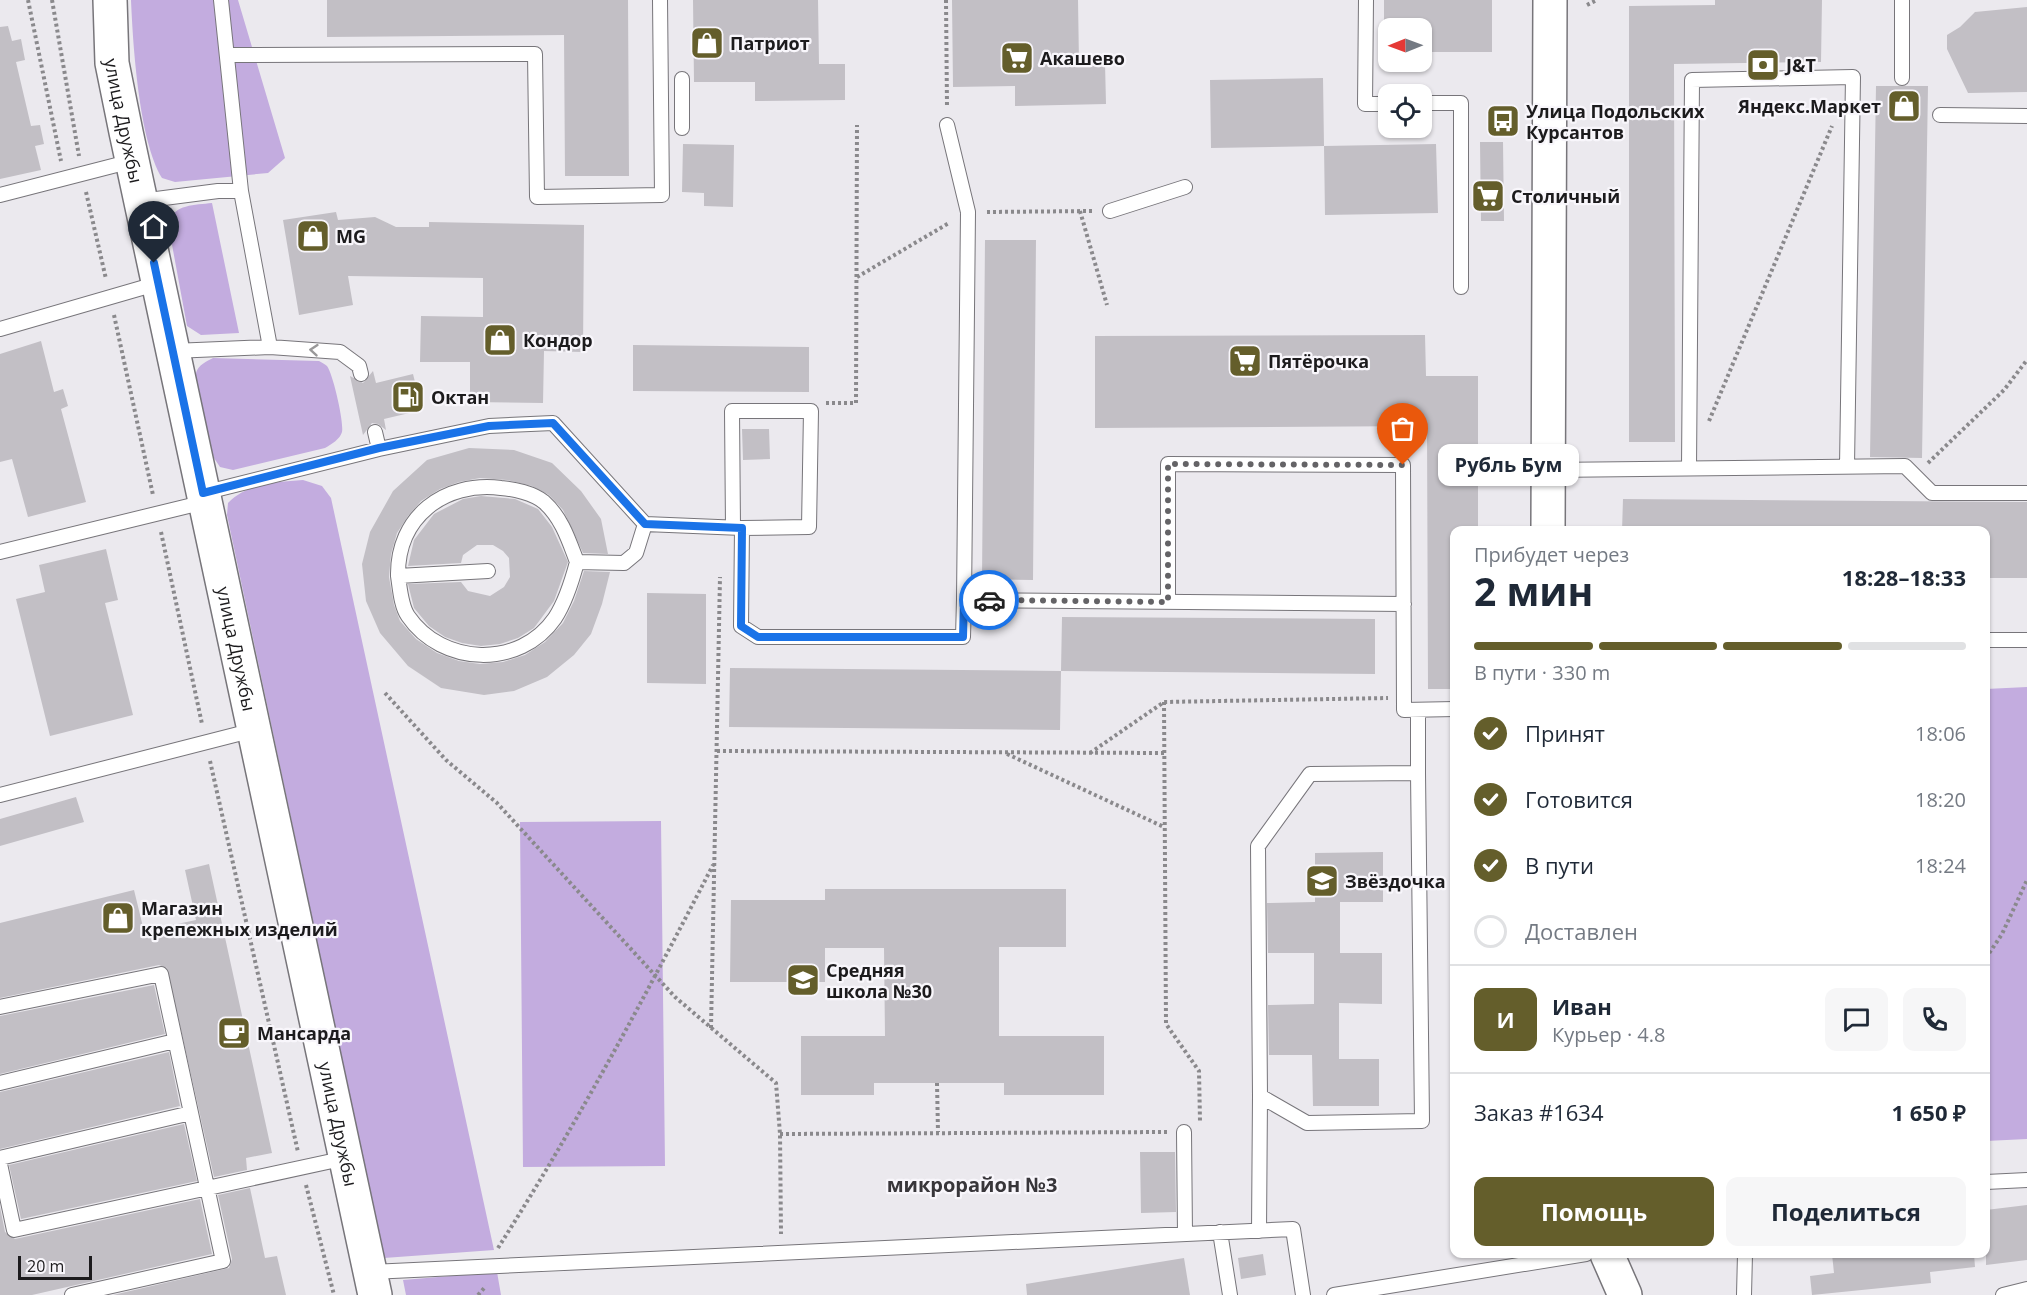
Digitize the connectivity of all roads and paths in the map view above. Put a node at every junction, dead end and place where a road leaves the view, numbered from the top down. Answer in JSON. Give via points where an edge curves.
{"nodes":[{"id":1,"x":28,"y":0,"type":"edge"},
{"id":2,"x":52,"y":0,"type":"edge"},
{"id":3,"x":110,"y":0,"type":"edge"},
{"id":4,"x":221,"y":0,"type":"edge"},
{"id":5,"x":660,"y":0,"type":"edge"},
{"id":6,"x":945,"y":0,"type":"edge"},
{"id":7,"x":1366,"y":0,"type":"edge"},
{"id":8,"x":1550,"y":0,"type":"edge"},
{"id":9,"x":1597,"y":0,"type":"edge"},
{"id":10,"x":1902,"y":0,"type":"edge"},
{"id":11,"x":1587,"y":5,"type":"dead end"},
{"id":12,"x":227,"y":55,"type":"junction"},
{"id":13,"x":1902,"y":78,"type":"dead end"},
{"id":14,"x":682,"y":79,"type":"dead end"},
{"id":15,"x":1432,"y":103,"type":"edge"},
{"id":16,"x":1378,"y":104,"type":"edge"},
{"id":17,"x":1941,"y":116,"type":"dead end"},
{"id":18,"x":2027,"y":116,"type":"edge"},
{"id":19,"x":1834,"y":120,"type":"dead end"},
{"id":20,"x":857,"y":125,"type":"dead end"},
{"id":21,"x":947,"y":125,"type":"joint"},
{"id":22,"x":682,"y":128,"type":"dead end"},
{"id":23,"x":132,"y":161,"type":"junction"},
{"id":24,"x":82,"y":174,"type":"junction"},
{"id":25,"x":65,"y":178,"type":"junction"},
{"id":26,"x":1185,"y":187,"type":"dead end"},
{"id":27,"x":241,"y":191,"type":"junction"},
{"id":28,"x":0,"y":195,"type":"edge"},
{"id":29,"x":141,"y":201,"type":"junction"},
{"id":30,"x":1080,"y":211,"type":"dead end"},
{"id":31,"x":1110,"y":211,"type":"dead end"},
{"id":32,"x":159,"y":283,"type":"junction"},
{"id":33,"x":1461,"y":287,"type":"dead end"},
{"id":34,"x":110,"y":298,"type":"junction"},
{"id":35,"x":1107,"y":305,"type":"dead end"},
{"id":36,"x":0,"y":329,"type":"edge"},
{"id":37,"x":270,"y":347,"type":"junction"},
{"id":38,"x":173,"y":351,"type":"junction"},
{"id":39,"x":2027,"y":360,"type":"edge"},
{"id":40,"x":361,"y":374,"type":"dead end"},
{"id":41,"x":822,"y":402,"type":"dead end"},
{"id":42,"x":1707,"y":424,"type":"dead end"},
{"id":43,"x":375,"y":432,"type":"dead end"},
{"id":44,"x":379,"y":448,"type":"junction"},
{"id":45,"x":1847,"y":466,"type":"junction"},
{"id":46,"x":1689,"y":468,"type":"junction"},
{"id":47,"x":1548,"y":470,"type":"junction"},
{"id":48,"x":1915,"y":476,"type":"junction"},
{"id":49,"x":2027,"y":493,"type":"edge"},
{"id":50,"x":204,"y":497,"type":"junction"},
{"id":51,"x":157,"y":513,"type":"junction"},
{"id":52,"x":645,"y":524,"type":"junction"},
{"id":53,"x":1548,"y":526,"type":"edge"},
{"id":54,"x":738,"y":527,"type":"junction"},
{"id":55,"x":0,"y":552,"type":"edge"},
{"id":56,"x":577,"y":562,"type":"junction"},
{"id":57,"x":488,"y":571,"type":"dead end"},
{"id":58,"x":720,"y":574,"type":"dead end"},
{"id":59,"x":398,"y":576,"type":"junction"},
{"id":60,"x":964,"y":600,"type":"junction"},
{"id":61,"x":1168,"y":602,"type":"junction"},
{"id":62,"x":1404,"y":604,"type":"junction"},
{"id":63,"x":2027,"y":639,"type":"edge"},
{"id":64,"x":1990,"y":640,"type":"edge"},
{"id":65,"x":385,"y":693,"type":"dead end"},
{"id":66,"x":1404,"y":698,"type":"junction"},
{"id":67,"x":1164,"y":702,"type":"junction"},
{"id":68,"x":1450,"y":709,"type":"edge"},
{"id":69,"x":1418,"y":710,"type":"junction"},
{"id":70,"x":254,"y":730,"type":"junction"},
{"id":71,"x":206,"y":742,"type":"junction"},
{"id":72,"x":717,"y":751,"type":"junction"},
{"id":73,"x":1005,"y":753,"type":"junction"},
{"id":74,"x":1089,"y":753,"type":"junction"},
{"id":75,"x":1164,"y":753,"type":"junction"},
{"id":76,"x":1418,"y":773,"type":"junction"},
{"id":77,"x":0,"y":795,"type":"edge"},
{"id":78,"x":1164,"y":827,"type":"junction"},
{"id":79,"x":714,"y":861,"type":"junction"},
{"id":80,"x":2027,"y":880,"type":"edge"},
{"id":81,"x":1990,"y":952,"type":"edge"},
{"id":82,"x":656,"y":976,"type":"junction"},
{"id":83,"x":0,"y":1007,"type":"edge"},
{"id":84,"x":711,"y":1028,"type":"junction"},
{"id":85,"x":175,"y":1041,"type":"junction"},
{"id":86,"x":0,"y":1083,"type":"edge"},
{"id":87,"x":937,"y":1083,"type":"dead end"},
{"id":88,"x":1260,"y":1096,"type":"junction"},
{"id":89,"x":190,"y":1113,"type":"junction"},
{"id":90,"x":1200,"y":1129,"type":"dead end"},
{"id":91,"x":938,"y":1132,"type":"junction"},
{"id":92,"x":1185,"y":1132,"type":"joint"},
{"id":93,"x":780,"y":1134,"type":"junction"},
{"id":94,"x":0,"y":1158,"type":"edge"},
{"id":95,"x":346,"y":1158,"type":"junction"},
{"id":96,"x":0,"y":1164,"type":"edge"},
{"id":97,"x":301,"y":1167,"type":"junction"},
{"id":98,"x":2027,"y":1180,"type":"edge"},
{"id":99,"x":1990,"y":1182,"type":"edge"},
{"id":100,"x":207,"y":1188,"type":"junction"},
{"id":101,"x":1259,"y":1231,"type":"junction"},
{"id":102,"x":1220,"y":1232,"type":"junction"},
{"id":103,"x":1185,"y":1234,"type":"junction"},
{"id":104,"x":498,"y":1249,"type":"dead end"},
{"id":105,"x":782,"y":1253,"type":"junction"},
{"id":106,"x":1561,"y":1258,"type":"edge"},
{"id":107,"x":1609,"y":1258,"type":"edge"},
{"id":108,"x":1745,"y":1258,"type":"edge"},
{"id":109,"x":373,"y":1284,"type":"edge"},
{"id":110,"x":2027,"y":1289,"type":"edge"},
{"id":111,"x":72,"y":1295,"type":"edge"},
{"id":112,"x":334,"y":1295,"type":"edge"},
{"id":113,"x":1230,"y":1295,"type":"edge"},
{"id":114,"x":1303,"y":1295,"type":"edge"},
{"id":115,"x":1334,"y":1295,"type":"edge"},
{"id":116,"x":1625,"y":1295,"type":"edge"},
{"id":117,"x":1744,"y":1295,"type":"edge"},
{"id":118,"x":2003,"y":1295,"type":"edge"}],
"edges":[{"from":1,"to":25,"type":"path"},
{"from":2,"to":24,"type":"path"},
{"from":3,"to":23,"type":"main road","name":"улица Дружбы","via":[[112,63]]},
{"from":4,"to":12,"type":"lane"},
{"from":5,"to":12,"type":"lane","via":[[662,195],[537,197],[536,54]]},
{"from":6,"to":21,"type":"path"},
{"from":7,"to":16,"type":"lane","via":[[1365,104]]},
{"from":8,"to":47,"type":"main road"},
{"from":9,"to":11,"type":"path"},
{"from":10,"to":13,"type":"lane"},
{"from":12,"to":27,"type":"lane"},
{"from":14,"to":22,"type":"lane"},
{"from":15,"to":33,"type":"lane","via":[[1461,103]]},
{"from":17,"to":18,"type":"lane"},
{"from":19,"to":42,"type":"path"},
{"from":20,"to":41,"type":"path","via":[[856,403]]},
{"from":21,"to":60,"type":"lane","via":[[968,212]]},
{"from":23,"to":24,"type":"lane"},
{"from":23,"to":29,"type":"main road","name":"улица Дружбы"},
{"from":24,"to":25,"type":"lane"},
{"from":24,"to":34,"type":"path"},
{"from":25,"to":28,"type":"lane"},
{"from":26,"to":31,"type":"lane"},
{"from":27,"to":29,"type":"lane"},
{"from":27,"to":37,"type":"lane"},
{"from":29,"to":32,"type":"main road","name":"улица Дружбы"},
{"from":30,"to":35,"type":"path"},
{"from":32,"to":34,"type":"lane"},
{"from":32,"to":38,"type":"main road","name":"улица Дружбы"},
{"from":34,"to":36,"type":"lane"},
{"from":34,"to":51,"type":"path"},
{"from":37,"to":38,"type":"lane"},
{"from":40,"to":37,"type":"lane","one_way":true,"via":[[359,366],[340,352]]},
{"from":38,"to":50,"type":"main road","name":"улица Дружбы"},
{"from":39,"to":48,"type":"path","via":[[2004,390]]},
{"from":43,"to":44,"type":"lane"},
{"from":44,"to":50,"type":"lane"},
{"from":44,"to":52,"type":"lane","via":[[489,426],[553,423]]},
{"from":45,"to":46,"type":"lane"},
{"from":45,"to":46,"type":"lane","via":[[1852,76],[1692,81]]},
{"from":45,"to":48,"type":"lane","via":[[1905,466]]},
{"from":46,"to":47,"type":"lane"},
{"from":47,"to":53,"type":"main road"},
{"from":48,"to":49,"type":"lane","via":[[1932,493]]},
{"from":50,"to":51,"type":"lane"},
{"from":50,"to":70,"type":"main road","name":"улица Дружбы"},
{"from":51,"to":55,"type":"lane"},
{"from":51,"to":71,"type":"path"},
{"from":52,"to":54,"type":"lane"},
{"from":52,"to":56,"type":"lane","via":[[636,554],[624,563]]},
{"from":54,"to":54,"type":"lane","via":[[809,527],[810,411],[732,411]]},
{"from":54,"to":60,"type":"lane","via":[[741,626],[758,637],[963,637]]},
{"from":56,"to":59,"type":"lane","via":[[563,526],[543,502],[515,489],[482,486],[453,492],[428,506],[410,528],[398,556]]},
{"from":56,"to":59,"type":"lane","via":[[566,598],[554,619],[532,640],[488,656],[461,654],[422,633],[407,615]]},
{"from":57,"to":59,"type":"lane"},
{"from":58,"to":72,"type":"path"},
{"from":60,"to":61,"type":"lane"},
{"from":61,"to":62,"type":"lane"},
{"from":61,"to":62,"type":"lane","via":[[1168,464],[1403,465]]},
{"from":62,"to":66,"type":"lane"},
{"from":63,"to":64,"type":"lane"},
{"from":65,"to":82,"type":"path","via":[[446,760],[497,803]]},
{"from":66,"to":67,"type":"path"},
{"from":66,"to":69,"type":"lane","via":[[1404,710]]},
{"from":67,"to":74,"type":"path"},
{"from":67,"to":75,"type":"path"},
{"from":68,"to":69,"type":"lane"},
{"from":69,"to":76,"type":"lane"},
{"from":70,"to":71,"type":"lane"},
{"from":70,"to":95,"type":"main road","name":"улица Дружбы"},
{"from":71,"to":77,"type":"lane"},
{"from":71,"to":97,"type":"path"},
{"from":72,"to":73,"type":"path"},
{"from":72,"to":79,"type":"path"},
{"from":73,"to":74,"type":"path"},
{"from":73,"to":78,"type":"path"},
{"from":74,"to":75,"type":"path"},
{"from":75,"to":78,"type":"path"},
{"from":76,"to":88,"type":"lane","via":[[1310,774],[1258,846]]},
{"from":76,"to":88,"type":"lane","via":[[1422,1121],[1307,1123]]},
{"from":78,"to":90,"type":"path","via":[[1166,1024],[1199,1071]]},
{"from":79,"to":82,"type":"path"},
{"from":79,"to":84,"type":"path"},
{"from":80,"to":81,"type":"path"},
{"from":82,"to":84,"type":"path"},
{"from":82,"to":104,"type":"path","via":[[558,1153]]},
{"from":83,"to":85,"type":"lane","via":[[161,974]]},
{"from":84,"to":93,"type":"path","via":[[776,1083]]},
{"from":85,"to":86,"type":"lane"},
{"from":85,"to":89,"type":"lane"},
{"from":87,"to":91,"type":"path"},
{"from":88,"to":101,"type":"lane"},
{"from":89,"to":94,"type":"lane"},
{"from":89,"to":100,"type":"lane"},
{"from":91,"to":92,"type":"path"},
{"from":91,"to":93,"type":"path"},
{"from":92,"to":103,"type":"lane"},
{"from":93,"to":105,"type":"path"},
{"from":95,"to":97,"type":"lane"},
{"from":95,"to":109,"type":"main road","name":"улица Дружбы"},
{"from":96,"to":100,"type":"lane","via":[[14,1230]]},
{"from":97,"to":100,"type":"lane"},
{"from":97,"to":112,"type":"path"},
{"from":98,"to":99,"type":"lane"},
{"from":100,"to":111,"type":"lane","via":[[223,1262]]},
{"from":101,"to":102,"type":"lane"},
{"from":101,"to":114,"type":"lane","via":[[1293,1229]]},
{"from":102,"to":103,"type":"lane"},
{"from":102,"to":113,"type":"lane"},
{"from":103,"to":105,"type":"lane"},
{"from":105,"to":109,"type":"lane"},
{"from":106,"to":115,"type":"lane"},
{"from":107,"to":116,"type":"main road"},
{"from":108,"to":117,"type":"lane"},
{"from":110,"to":118,"type":"lane"}]}
